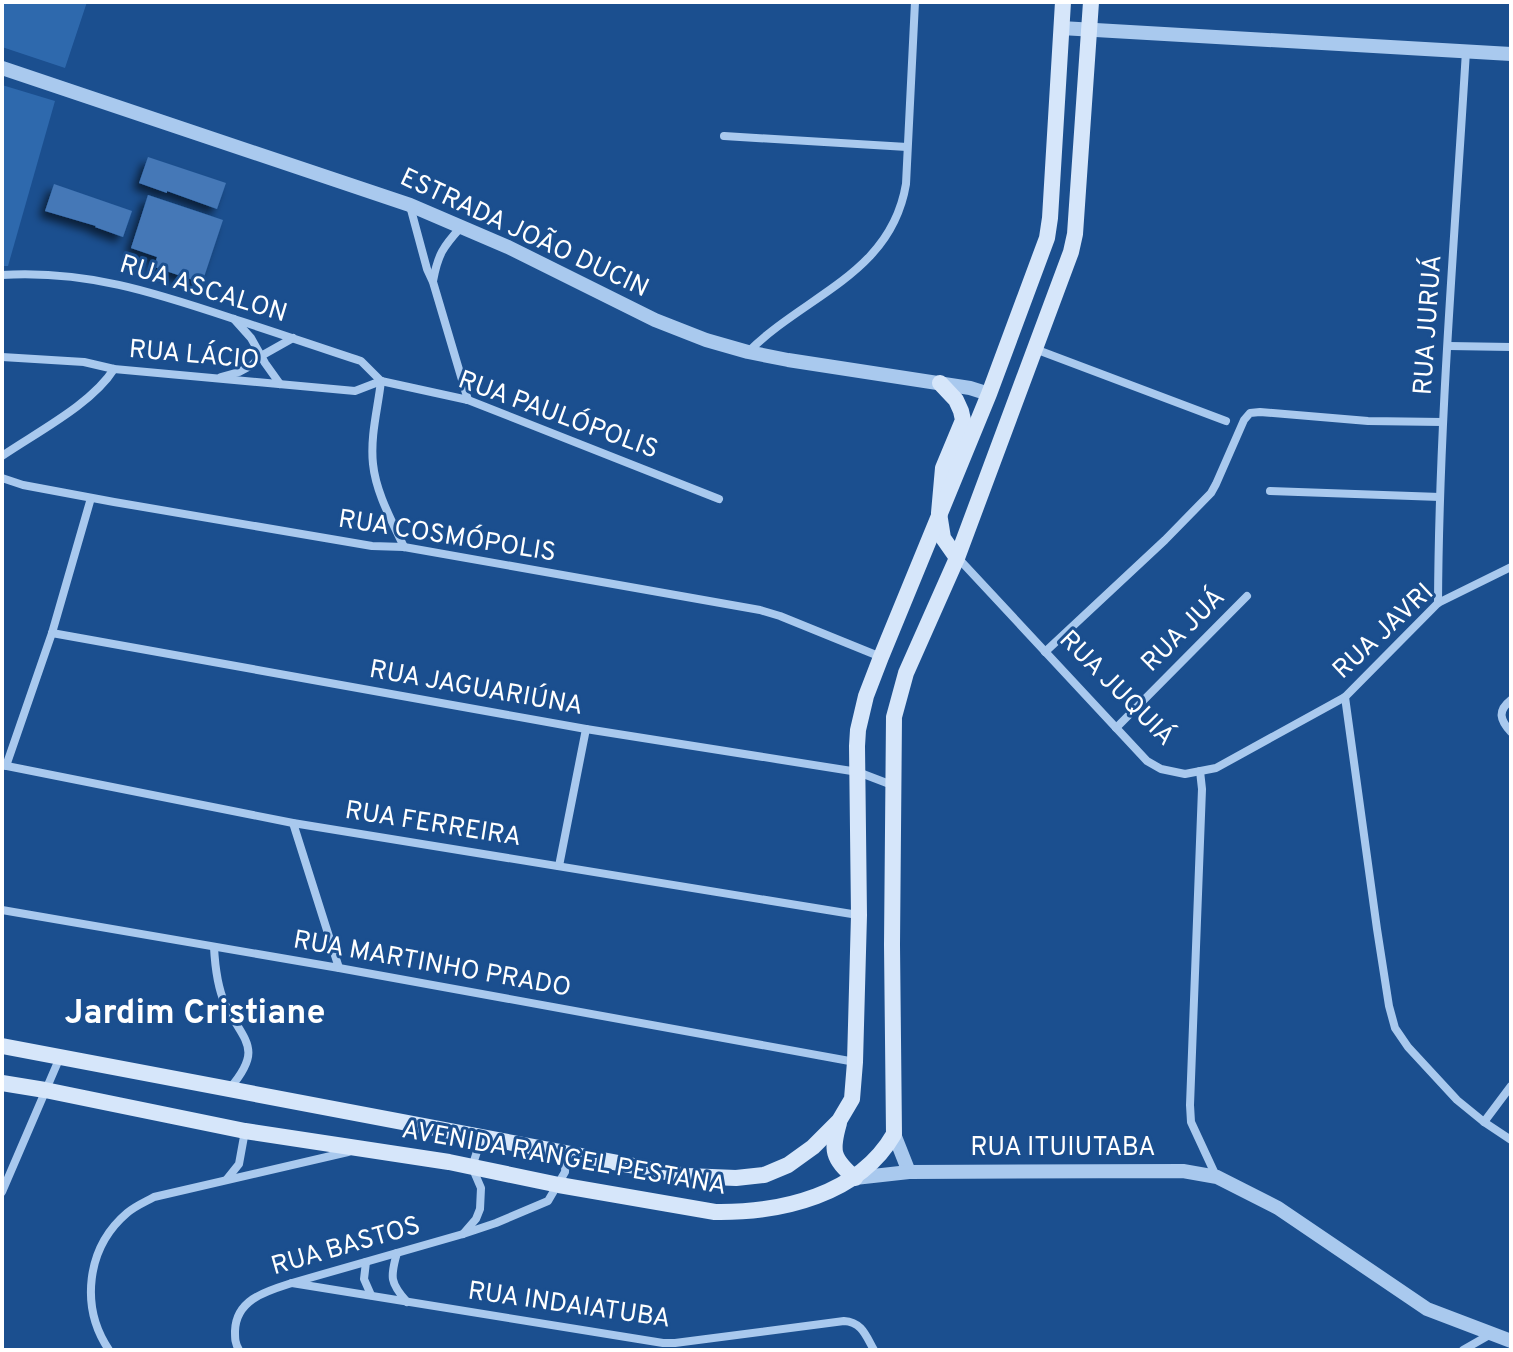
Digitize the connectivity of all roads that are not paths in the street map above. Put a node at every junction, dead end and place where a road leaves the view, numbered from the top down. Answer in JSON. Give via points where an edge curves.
{"nodes":[{"id":1,"x":915,"y":2,"type":"edge"},
{"id":2,"x":1063,"y":2,"type":"edge"},
{"id":3,"x":1091,"y":2,"type":"edge"},
{"id":4,"x":1061,"y":28,"type":"junction"},
{"id":5,"x":1089,"y":29,"type":"junction"},
{"id":6,"x":1466,"y":51,"type":"junction"},
{"id":7,"x":1511,"y":54,"type":"edge"},
{"id":8,"x":2,"y":68,"type":"edge"},
{"id":9,"x":724,"y":136,"type":"dead end"},
{"id":10,"x":907,"y":147,"type":"junction"},
{"id":11,"x":410,"y":205,"type":"junction"},
{"id":12,"x":461,"y":227,"type":"junction"},
{"id":13,"x":2,"y":275,"type":"edge"},
{"id":14,"x":433,"y":282,"type":"junction"},
{"id":15,"x":233,"y":319,"type":"junction"},
{"id":16,"x":293,"y":338,"type":"junction"},
{"id":17,"x":1449,"y":346,"type":"junction"},
{"id":18,"x":1511,"y":347,"type":"edge"},
{"id":19,"x":1035,"y":348,"type":"junction"},
{"id":20,"x":748,"y":352,"type":"junction"},
{"id":21,"x":261,"y":356,"type":"junction"},
{"id":22,"x":2,"y":357,"type":"edge"},
{"id":23,"x":114,"y":369,"type":"junction"},
{"id":24,"x":216,"y":378,"type":"junction"},
{"id":25,"x":381,"y":381,"type":"junction"},
{"id":26,"x":940,"y":383,"type":"junction"},
{"id":27,"x":280,"y":384,"type":"junction"},
{"id":28,"x":989,"y":394,"type":"junction"},
{"id":29,"x":468,"y":400,"type":"junction"},
{"id":30,"x":1226,"y":421,"type":"dead end"},
{"id":31,"x":1442,"y":422,"type":"junction"},
{"id":32,"x":1005,"y":432,"type":"junction"},
{"id":33,"x":2,"y":456,"type":"edge"},
{"id":34,"x":2,"y":478,"type":"edge"},
{"id":35,"x":1270,"y":491,"type":"dead end"},
{"id":36,"x":1440,"y":497,"type":"junction"},
{"id":37,"x":91,"y":498,"type":"junction"},
{"id":38,"x":719,"y":499,"type":"dead end"},
{"id":39,"x":939,"y":513,"type":"junction"},
{"id":40,"x":404,"y":547,"type":"junction"},
{"id":41,"x":957,"y":558,"type":"junction"},
{"id":42,"x":1511,"y":567,"type":"edge"},
{"id":43,"x":1247,"y":596,"type":"dead end"},
{"id":44,"x":1438,"y":603,"type":"junction"},
{"id":45,"x":52,"y":633,"type":"junction"},
{"id":46,"x":1045,"y":652,"type":"junction"},
{"id":47,"x":881,"y":657,"type":"junction"},
{"id":48,"x":1345,"y":697,"type":"junction"},
{"id":49,"x":1511,"y":700,"type":"edge"},
{"id":50,"x":1116,"y":728,"type":"junction"},
{"id":51,"x":586,"y":729,"type":"junction"},
{"id":52,"x":1511,"y":732,"type":"edge"},
{"id":53,"x":4,"y":765,"type":"edge"},
{"id":54,"x":1200,"y":771,"type":"junction"},
{"id":55,"x":858,"y":772,"type":"junction"},
{"id":56,"x":892,"y":785,"type":"junction"},
{"id":57,"x":293,"y":823,"type":"junction"},
{"id":58,"x":559,"y":866,"type":"junction"},
{"id":59,"x":2,"y":910,"type":"edge"},
{"id":60,"x":859,"y":915,"type":"junction"},
{"id":61,"x":214,"y":947,"type":"junction"},
{"id":62,"x":339,"y":968,"type":"junction"},
{"id":63,"x":2,"y":1046,"type":"edge"},
{"id":64,"x":60,"y":1057,"type":"junction"},
{"id":65,"x":855,"y":1062,"type":"junction"},
{"id":66,"x":2,"y":1083,"type":"edge"},
{"id":67,"x":1511,"y":1086,"type":"edge"},
{"id":68,"x":230,"y":1089,"type":"junction"},
{"id":69,"x":45,"y":1090,"type":"junction"},
{"id":70,"x":839,"y":1121,"type":"junction"},
{"id":71,"x":1484,"y":1122,"type":"junction"},
{"id":72,"x":245,"y":1131,"type":"junction"},
{"id":73,"x":894,"y":1134,"type":"junction"},
{"id":74,"x":482,"y":1136,"type":"junction"},
{"id":75,"x":1511,"y":1140,"type":"edge"},
{"id":76,"x":357,"y":1149,"type":"junction"},
{"id":77,"x":566,"y":1152,"type":"junction"},
{"id":78,"x":472,"y":1167,"type":"junction"},
{"id":79,"x":909,"y":1172,"type":"junction"},
{"id":80,"x":1217,"y":1177,"type":"junction"},
{"id":81,"x":855,"y":1178,"type":"junction"},
{"id":82,"x":226,"y":1180,"type":"junction"},
{"id":83,"x":559,"y":1185,"type":"junction"},
{"id":84,"x":2,"y":1192,"type":"edge"},
{"id":85,"x":463,"y":1234,"type":"junction"},
{"id":86,"x":397,"y":1253,"type":"junction"},
{"id":87,"x":366,"y":1262,"type":"junction"},
{"id":88,"x":292,"y":1283,"type":"junction"},
{"id":89,"x":371,"y":1295,"type":"junction"},
{"id":90,"x":408,"y":1303,"type":"junction"},
{"id":91,"x":1491,"y":1334,"type":"junction"},
{"id":92,"x":1511,"y":1341,"type":"edge"},
{"id":93,"x":109,"y":1350,"type":"edge"},
{"id":94,"x":239,"y":1350,"type":"edge"},
{"id":95,"x":874,"y":1350,"type":"edge"},
{"id":96,"x":1463,"y":1350,"type":"edge"}],
"edges":[{"from":1,"to":10,"type":"street"},
{"from":2,"to":4,"type":"main road"},
{"from":3,"to":5,"type":"main road"},
{"from":4,"to":5,"type":"street"},
{"from":4,"to":28,"type":"main road","via":[[1047,238]]},
{"from":5,"to":6,"type":"street"},
{"from":5,"to":19,"type":"main road","via":[[1075,234]]},
{"from":6,"to":7,"type":"street"},
{"from":6,"to":17,"type":"street","name":"RUA JURUÁ"},
{"from":8,"to":11,"type":"street","name":"ESTRADA JOÃO DUCIN"},
{"from":9,"to":10,"type":"street"},
{"from":10,"to":20,"type":"street","via":[[906,184],[888,236],[859,268]]},
{"from":11,"to":12,"type":"street","name":"ESTRADA JOÃO DUCIN"},
{"from":11,"to":14,"type":"street"},
{"from":12,"to":14,"type":"street","via":[[442,249]]},
{"from":12,"to":20,"type":"street","name":"ESTRADA JOÃO DUCIN","via":[[655,320]]},
{"from":13,"to":15,"type":"street","name":"RUA ASCALON","via":[[121,284]]},
{"from":14,"to":29,"type":"street"},
{"from":15,"to":16,"type":"street","name":"RUA ASCALON"},
{"from":15,"to":21,"type":"street"},
{"from":16,"to":21,"type":"street"},
{"from":16,"to":25,"type":"street","name":"RUA ASCALON","via":[[361,361]]},
{"from":17,"to":18,"type":"street"},
{"from":17,"to":31,"type":"street","name":"RUA JURUÁ"},
{"from":19,"to":30,"type":"street"},
{"from":19,"to":32,"type":"main road"},
{"from":20,"to":26,"type":"street","name":"ESTRADA JOÃO DUCIN"},
{"from":21,"to":24,"type":"street","via":[[239,372]]},
{"from":21,"to":27,"type":"street"},
{"from":22,"to":23,"type":"street","name":"RUA LÁCIO"},
{"from":23,"to":24,"type":"street","name":"RUA LÁCIO"},
{"from":23,"to":33,"type":"street","via":[[87,400]]},
{"from":24,"to":27,"type":"street","name":"RUA LÁCIO"},
{"from":25,"to":27,"type":"street","name":"RUA LÁCIO","via":[[355,391]]},
{"from":25,"to":29,"type":"street","name":"RUA PAULÓPOLIS"},
{"from":25,"to":40,"type":"street","via":[[373,465]]},
{"from":26,"to":28,"type":"street","name":"ESTRADA JOÃO DUCIN"},
{"from":26,"to":39,"type":"main road","via":[[956,400],[963,420],[943,468]]},
{"from":28,"to":32,"type":"main road","via":[[1004,411]]},
{"from":28,"to":39,"type":"main road"},
{"from":29,"to":38,"type":"street","name":"RUA PAULÓPOLIS"},
{"from":31,"to":36,"type":"street","name":"RUA JURUÁ"},
{"from":31,"to":46,"type":"street","via":[[1250,413],[1211,493]]},
{"from":32,"to":41,"type":"main road"},
{"from":34,"to":37,"type":"street","name":"RUA COSMÓPOLIS"},
{"from":35,"to":36,"type":"street"},
{"from":36,"to":44,"type":"street","name":"RUA JURUÁ"},
{"from":37,"to":40,"type":"street","name":"RUA COSMÓPOLIS"},
{"from":37,"to":45,"type":"street"},
{"from":39,"to":41,"type":"main road","via":[[943,538]]},
{"from":39,"to":47,"type":"main road","name":"AVENIDA RANGEL PESTANA"},
{"from":40,"to":47,"type":"street","name":"RUA COSMÓPOLIS","via":[[760,610]]},
{"from":41,"to":46,"type":"street","name":"RUA JUQUIÁ"},
{"from":41,"to":56,"type":"main road","via":[[899,695]]},
{"from":42,"to":44,"type":"street","name":"RUA JAVRI"},
{"from":43,"to":50,"type":"street","name":"RUA JUÁ"},
{"from":44,"to":48,"type":"street","name":"RUA JAVRI"},
{"from":45,"to":51,"type":"street","name":"RUA JAGUARIÚNA"},
{"from":45,"to":53,"type":"street"},
{"from":46,"to":50,"type":"street","name":"RUA JUQUIÁ"},
{"from":47,"to":55,"type":"main road","name":"AVENIDA RANGEL PESTANA","via":[[858,730]]},
{"from":48,"to":54,"type":"street","name":"RUA JAVRI","via":[[1216,768]]},
{"from":48,"to":71,"type":"street","via":[[1395,1028],[1457,1100]]},
{"from":49,"to":52,"type":"street","via":[[1501,715]]},
{"from":50,"to":54,"type":"street","name":"RUA JUQUIÁ","via":[[1161,769]]},
{"from":51,"to":55,"type":"street","name":"RUA JAGUARIÚNA"},
{"from":51,"to":58,"type":"street"},
{"from":53,"to":57,"type":"street","name":"RUA FERREIRA"},
{"from":54,"to":80,"type":"street","via":[[1190,1105],[1191,1122]]},
{"from":55,"to":56,"type":"street","name":"RUA JAGUARIÚNA"},
{"from":55,"to":60,"type":"main road","name":"AVENIDA RANGEL PESTANA"},
{"from":56,"to":73,"type":"main road"},
{"from":57,"to":58,"type":"street","name":"RUA FERREIRA"},
{"from":57,"to":62,"type":"street"},
{"from":58,"to":60,"type":"street","name":"RUA FERREIRA"},
{"from":59,"to":61,"type":"street","name":"RUA MARTINHO PRADO"},
{"from":60,"to":65,"type":"main road","name":"AVENIDA RANGEL PESTANA"},
{"from":61,"to":62,"type":"street","name":"RUA MARTINHO PRADO"},
{"from":61,"to":68,"type":"street","via":[[224,1002],[250,1052]]},
{"from":62,"to":65,"type":"street","name":"RUA MARTINHO PRADO"},
{"from":63,"to":64,"type":"main road","name":"AVENIDA RANGEL PESTANA"},
{"from":64,"to":68,"type":"main road","name":"AVENIDA RANGEL PESTANA"},
{"from":64,"to":69,"type":"street"},
{"from":65,"to":70,"type":"main road","name":"AVENIDA RANGEL PESTANA","via":[[852,1099]]},
{"from":66,"to":69,"type":"main road","name":"AVENIDA RANGEL PESTANA"},
{"from":67,"to":71,"type":"street"},
{"from":68,"to":74,"type":"main road","name":"AVENIDA RANGEL PESTANA"},
{"from":69,"to":72,"type":"main road","name":"AVENIDA RANGEL PESTANA"},
{"from":69,"to":84,"type":"street"},
{"from":70,"to":77,"type":"main road","name":"AVENIDA RANGEL PESTANA","via":[[813,1147],[764,1175],[687,1176]]},
{"from":70,"to":81,"type":"main road","via":[[835,1153]]},
{"from":71,"to":75,"type":"street"},
{"from":72,"to":76,"type":"main road","name":"AVENIDA RANGEL PESTANA"},
{"from":72,"to":82,"type":"street","via":[[239,1164]]},
{"from":73,"to":79,"type":"street"},
{"from":73,"to":81,"type":"main road","name":"AVENIDA RANGEL PESTANA"},
{"from":74,"to":77,"type":"main road","name":"AVENIDA RANGEL PESTANA"},
{"from":74,"to":78,"type":"street","name":"RUA BASTOS"},
{"from":76,"to":78,"type":"main road","name":"AVENIDA RANGEL PESTANA"},
{"from":76,"to":82,"type":"street"},
{"from":77,"to":83,"type":"street"},
{"from":78,"to":83,"type":"main road","name":"AVENIDA RANGEL PESTANA"},
{"from":78,"to":85,"type":"street","name":"RUA BASTOS","via":[[481,1188],[480,1209]]},
{"from":79,"to":80,"type":"street","name":"RUA ITUIUTABA","via":[[1183,1171]]},
{"from":79,"to":81,"type":"street","name":"RUA ITUIUTABA"},
{"from":80,"to":91,"type":"street","via":[[1278,1208],[1427,1309]]},
{"from":81,"to":83,"type":"main road","name":"AVENIDA RANGEL PESTANA","via":[[813,1197],[738,1213]]},
{"from":82,"to":93,"type":"street","via":[[154,1197],[124,1215],[107,1236],[91,1273],[90,1294],[100,1337]]},
{"from":83,"to":85,"type":"street","name":"RUA BASTOS","via":[[548,1201]]},
{"from":85,"to":86,"type":"street","name":"RUA BASTOS"},
{"from":86,"to":87,"type":"street","name":"RUA BASTOS"},
{"from":86,"to":90,"type":"street","via":[[391,1279]]},
{"from":87,"to":88,"type":"street","name":"RUA BASTOS"},
{"from":87,"to":89,"type":"street","via":[[364,1279]]},
{"from":88,"to":89,"type":"street","name":"RUA INDAIATUBA"},
{"from":88,"to":94,"type":"street","name":"RUA BASTOS","via":[[250,1300],[239,1313]]},
{"from":89,"to":90,"type":"street","name":"RUA INDAIATUBA"},
{"from":90,"to":95,"type":"street","name":"RUA INDAIATUBA","via":[[663,1343],[854,1322]]},
{"from":91,"to":92,"type":"street"},
{"from":91,"to":96,"type":"street"}]}
